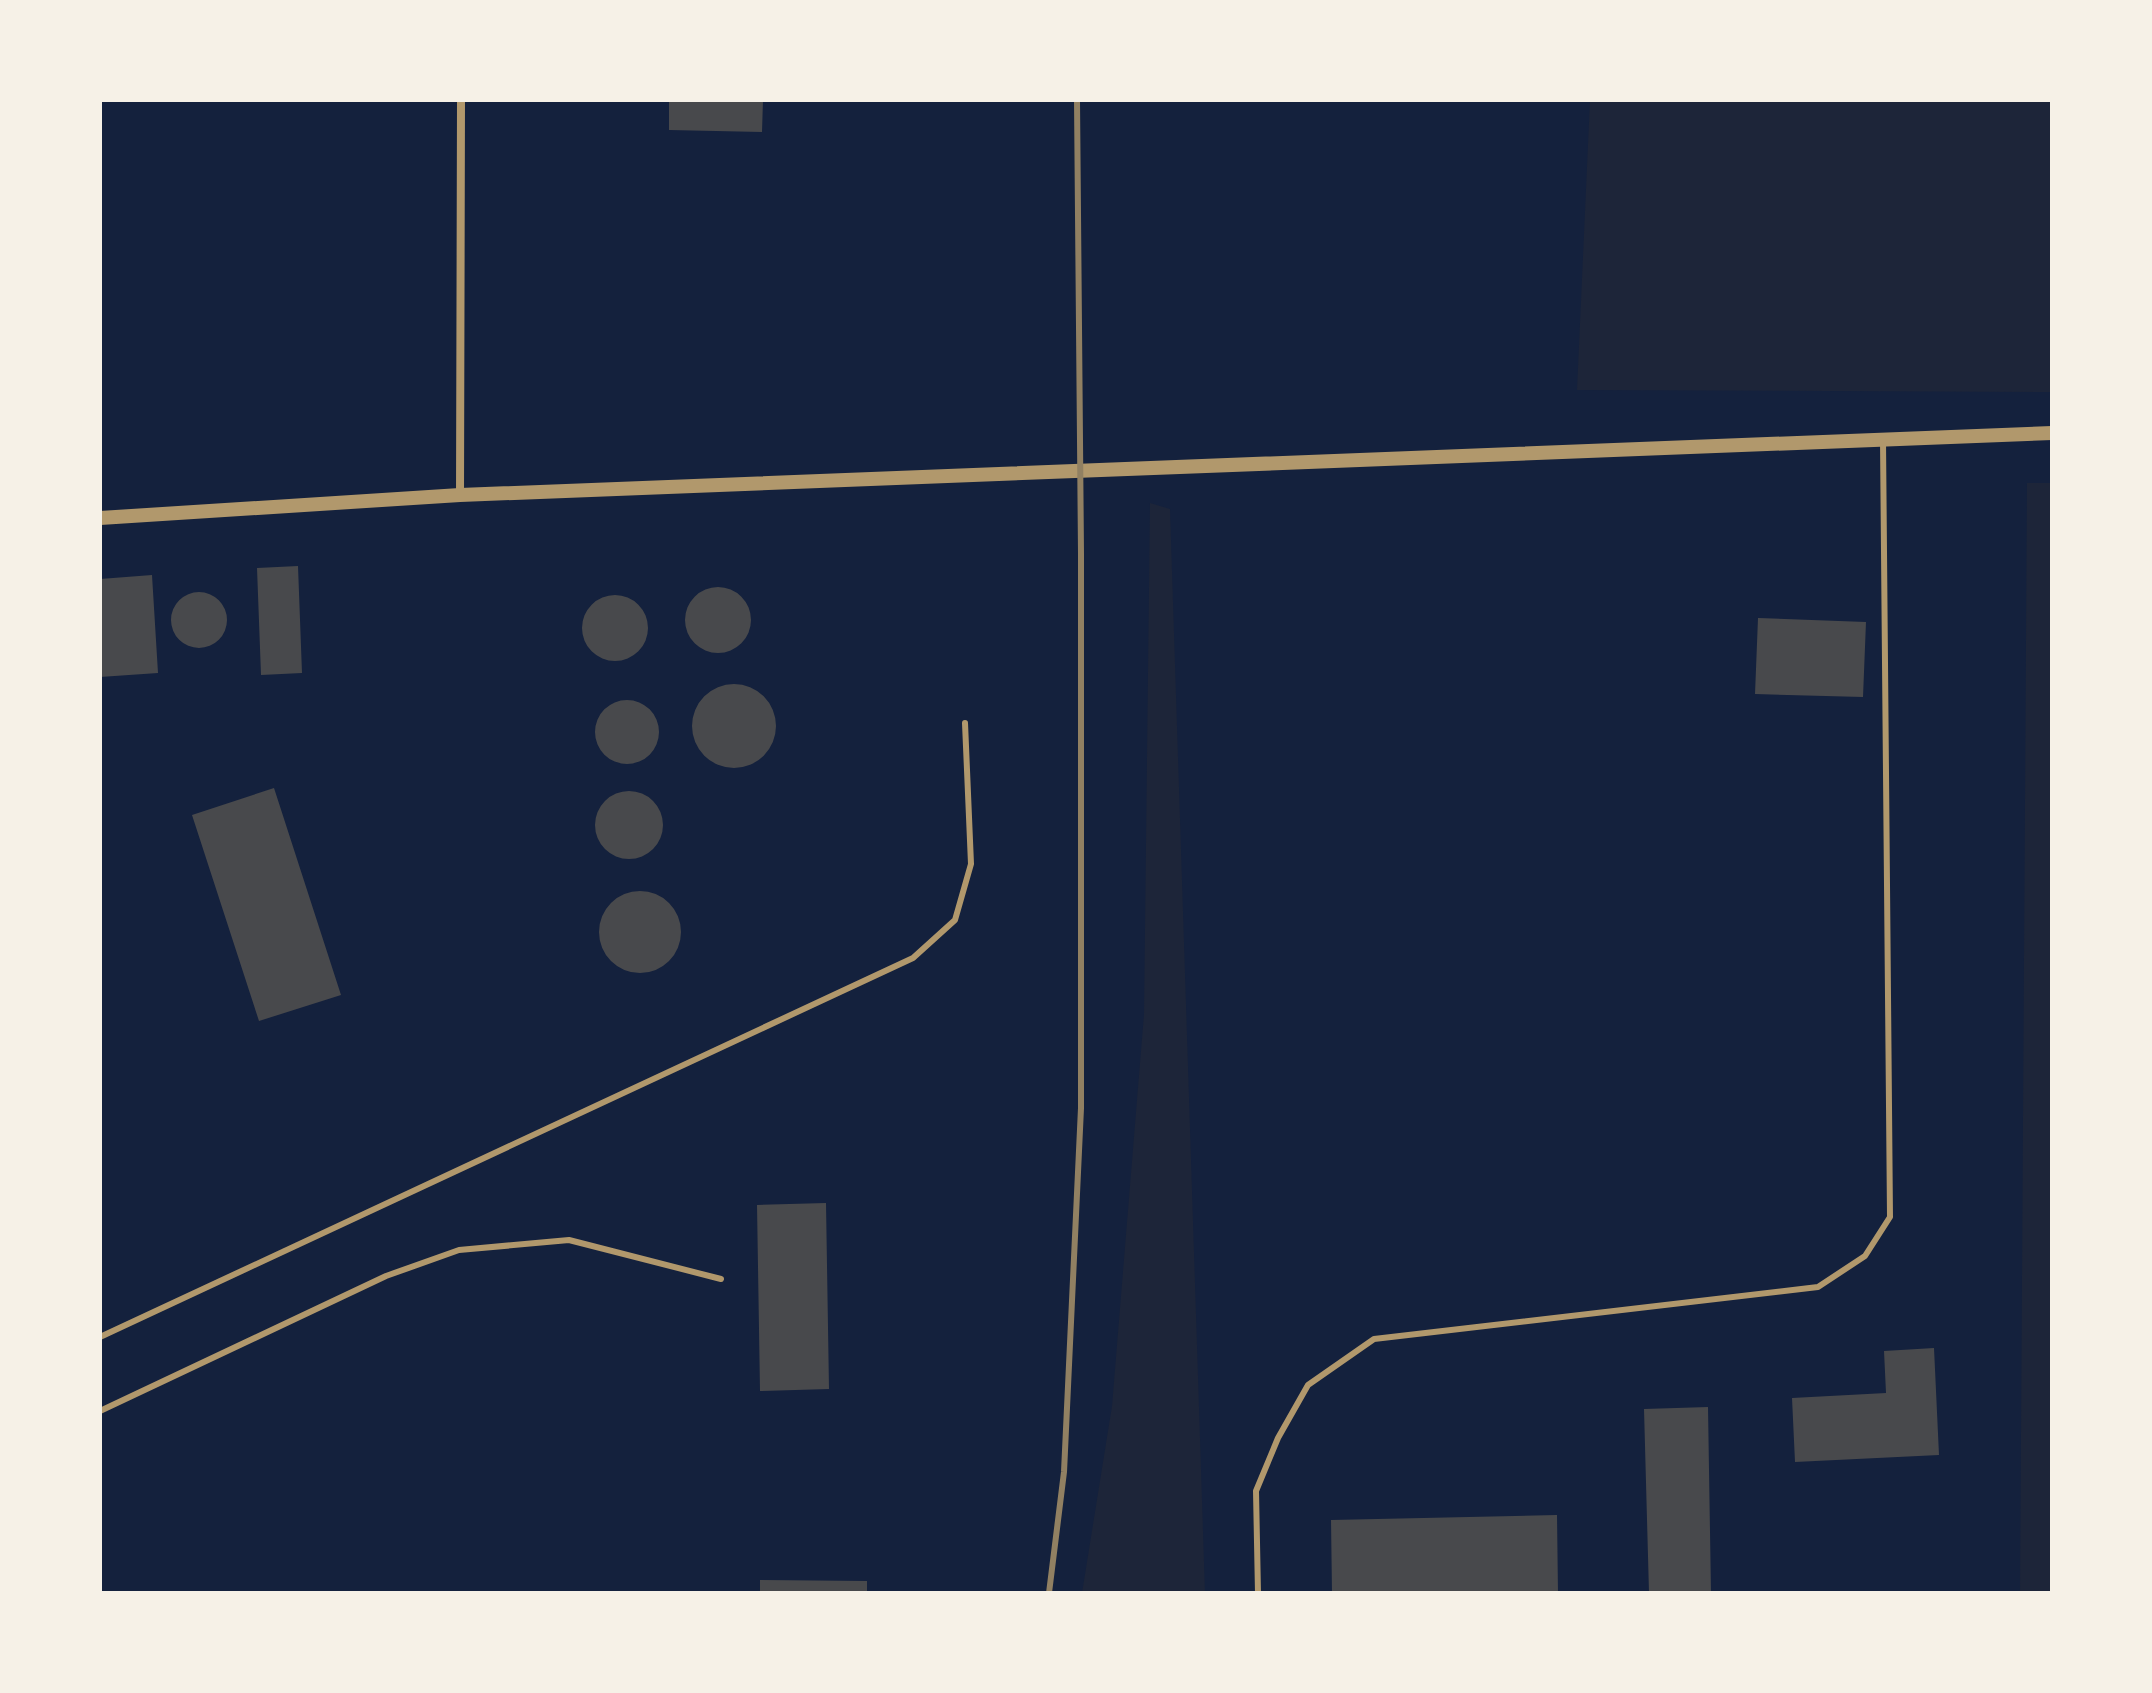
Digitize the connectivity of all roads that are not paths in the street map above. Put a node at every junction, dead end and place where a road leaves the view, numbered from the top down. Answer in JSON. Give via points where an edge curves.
{"nodes":[{"id":1,"x":461,"y":100,"type":"edge"},
{"id":2,"x":2052,"y":433,"type":"edge"},
{"id":3,"x":1883,"y":440,"type":"junction"},
{"id":4,"x":460,"y":495,"type":"junction"},
{"id":5,"x":100,"y":518,"type":"edge"},
{"id":6,"x":965,"y":723,"type":"dead end"},
{"id":7,"x":721,"y":1279,"type":"dead end"},
{"id":8,"x":100,"y":1337,"type":"edge"},
{"id":9,"x":100,"y":1411,"type":"edge"},
{"id":10,"x":1258,"y":1593,"type":"edge"}],
"edges":[{"from":1,"to":4,"type":"street"},
{"from":2,"to":3,"type":"street"},
{"from":3,"to":4,"type":"street"},
{"from":3,"to":10,"type":"lane","via":[[1890,1217],[1865,1256],[1818,1287],[1374,1339],[1308,1385],[1278,1438],[1256,1491]]},
{"from":4,"to":5,"type":"street"},
{"from":6,"to":8,"type":"lane","via":[[971,864],[955,920],[913,958]]},
{"from":7,"to":9,"type":"lane","via":[[569,1240],[459,1250],[386,1276]]}]}
